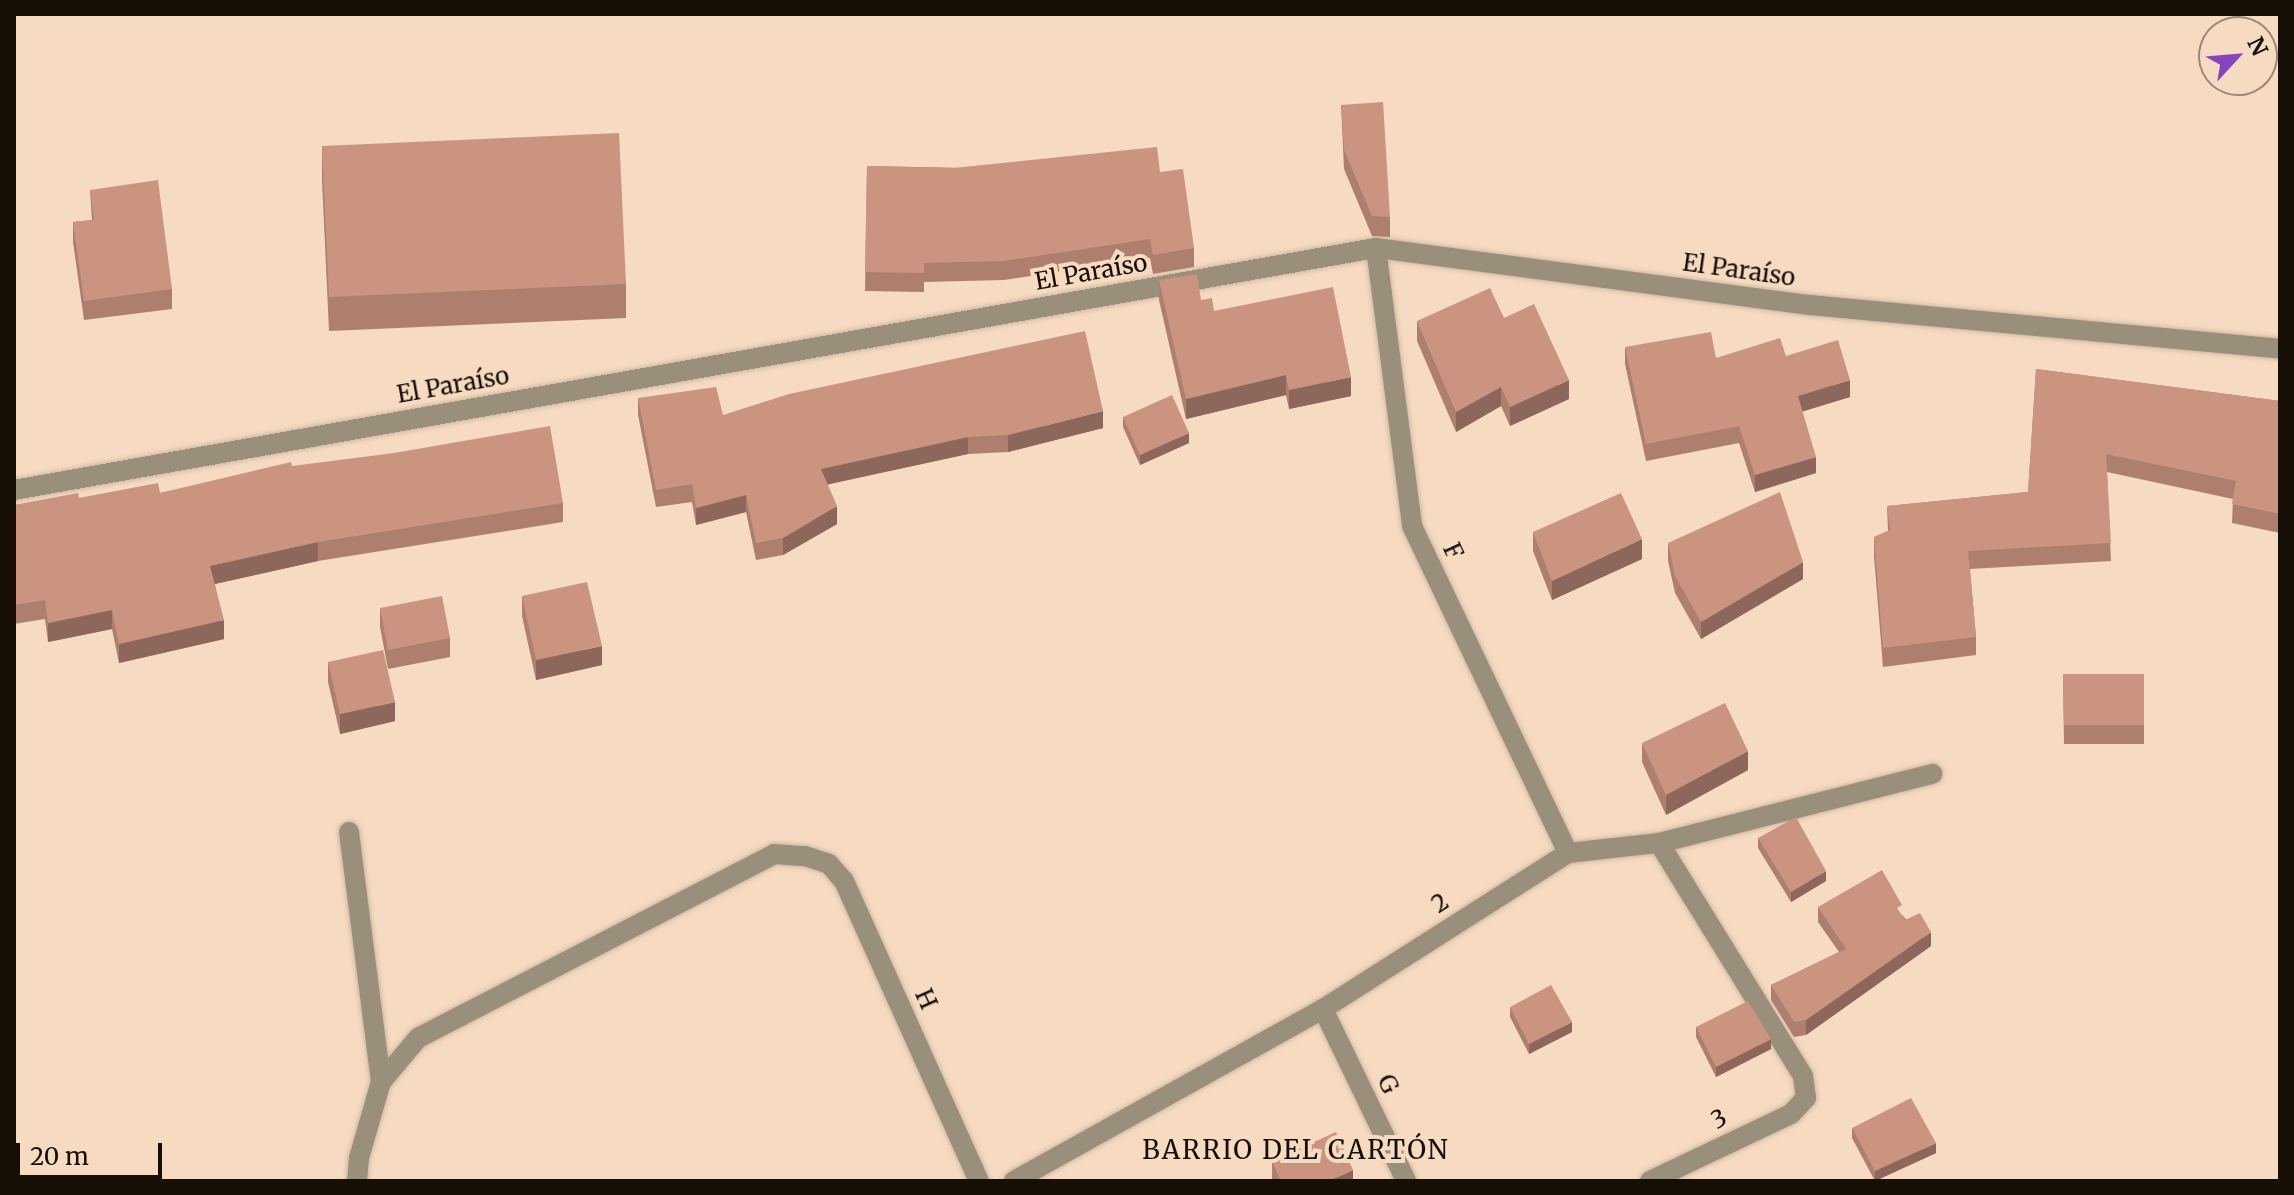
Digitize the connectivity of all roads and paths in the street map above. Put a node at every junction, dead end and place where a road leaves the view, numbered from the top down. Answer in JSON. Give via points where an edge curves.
{"nodes":[{"id":1,"x":1376,"y":248,"type":"junction"},
{"id":2,"x":2280,"y":349,"type":"edge"},
{"id":3,"x":14,"y":490,"type":"edge"},
{"id":4,"x":1932,"y":774,"type":"dead end"},
{"id":5,"x":349,"y":832,"type":"dead end"},
{"id":6,"x":1659,"y":843,"type":"junction"},
{"id":7,"x":1568,"y":853,"type":"junction"},
{"id":8,"x":1323,"y":1009,"type":"junction"},
{"id":9,"x":381,"y":1082,"type":"junction"},
{"id":10,"x":357,"y":1181,"type":"edge"},
{"id":11,"x":979,"y":1181,"type":"edge"},
{"id":12,"x":1014,"y":1181,"type":"edge"},
{"id":13,"x":1406,"y":1181,"type":"edge"},
{"id":14,"x":1650,"y":1181,"type":"edge"}],
"edges":[{"from":1,"to":2,"type":"street","name":"El Paraíso","via":[[1809,305]]},
{"from":1,"to":3,"type":"street","name":"El Paraíso"},
{"from":1,"to":7,"type":"street","name":"F","via":[[1412,526]]},
{"from":4,"to":6,"type":"street","name":"2"},
{"from":5,"to":9,"type":"street"},
{"from":6,"to":7,"type":"street","name":"2"},
{"from":6,"to":14,"type":"street","name":"3","via":[[1803,1076],[1806,1098],[1791,1114]]},
{"from":7,"to":8,"type":"street","name":"2"},
{"from":8,"to":12,"type":"street","name":"2"},
{"from":8,"to":13,"type":"street","name":"G"},
{"from":9,"to":10,"type":"street"},
{"from":9,"to":11,"type":"street","name":"H","via":[[418,1038],[774,854],[805,856],[829,864],[844,881]]}]}
